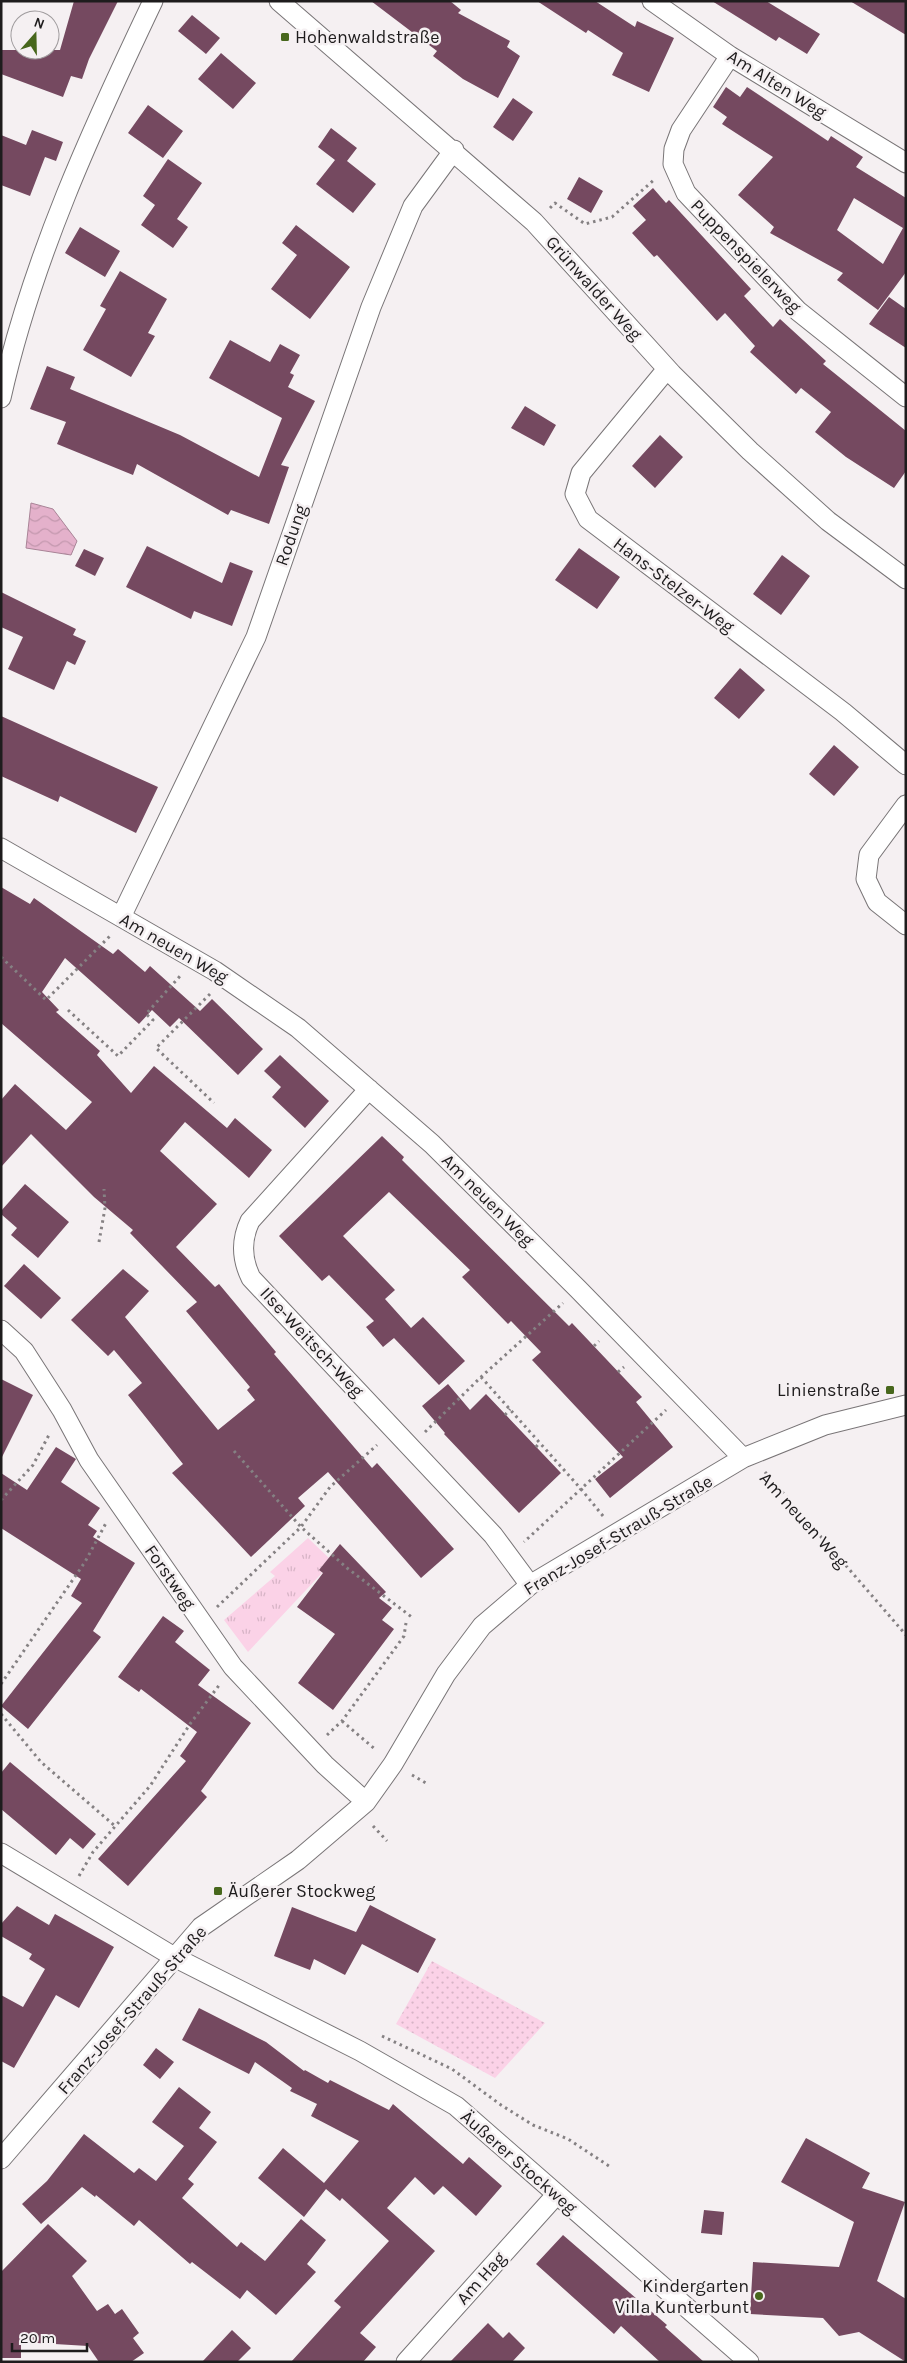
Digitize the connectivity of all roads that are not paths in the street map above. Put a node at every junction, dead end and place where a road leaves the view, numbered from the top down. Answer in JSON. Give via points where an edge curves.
{"nodes":[{"id":1,"x":153,"y":1,"type":"edge"},
{"id":2,"x":279,"y":1,"type":"edge"},
{"id":3,"x":652,"y":1,"type":"edge"},
{"id":4,"x":730,"y":56,"type":"junction"},
{"id":5,"x":454,"y":150,"type":"junction"},
{"id":6,"x":906,"y":163,"type":"edge"},
{"id":7,"x":667,"y":369,"type":"junction"},
{"id":8,"x":906,"y":397,"type":"edge"},
{"id":9,"x":1,"y":398,"type":"edge"},
{"id":10,"x":906,"y":579,"type":"edge"},
{"id":11,"x":906,"y":765,"type":"edge"},
{"id":12,"x":906,"y":805,"type":"edge"},
{"id":13,"x":1,"y":848,"type":"edge"},
{"id":14,"x":123,"y":919,"type":"junction"},
{"id":15,"x":906,"y":925,"type":"edge"},
{"id":16,"x":369,"y":1089,"type":"junction"},
{"id":17,"x":1,"y":1330,"type":"edge"},
{"id":18,"x":906,"y":1405,"type":"edge"},
{"id":19,"x":743,"y":1458,"type":"junction"},
{"id":20,"x":530,"y":1585,"type":"junction"},
{"id":21,"x":366,"y":1802,"type":"junction"},
{"id":22,"x":1,"y":1853,"type":"edge"},
{"id":23,"x":174,"y":1957,"type":"junction"},
{"id":24,"x":1,"y":2159,"type":"edge"},
{"id":25,"x":557,"y":2194,"type":"junction"},
{"id":26,"x":406,"y":2362,"type":"edge"},
{"id":27,"x":749,"y":2362,"type":"edge"}],
"edges":[{"from":1,"to":9,"type":"street","via":[[109,94],[47,242],[14,339]]},
{"from":2,"to":5,"type":"street","name":"Grünwalder Weg"},
{"from":3,"to":4,"type":"street","name":"Am Alten Weg"},
{"from":4,"to":6,"type":"street","name":"Am Alten Weg"},
{"from":4,"to":8,"type":"street","name":"Puppenspielerweg","via":[[681,130],[674,149],[673,164],[686,194],[798,311]]},
{"from":5,"to":7,"type":"street","name":"Grünwalder Weg","via":[[534,222]]},
{"from":5,"to":14,"type":"street","name":"Rodung","via":[[413,206],[371,307],[256,637]]},
{"from":7,"to":10,"type":"street","name":"Grünwalder Weg","via":[[750,451],[828,521]]},
{"from":7,"to":11,"type":"street","name":"Hans-Stelzer-Weg","via":[[581,473],[575,494],[588,519],[843,712]]},
{"from":12,"to":15,"type":"street","via":[[869,855],[866,879],[877,902]]},
{"from":13,"to":14,"type":"street","name":"Am neuen Weg"},
{"from":14,"to":16,"type":"street","name":"Am neuen Weg","via":[[226,977],[298,1028]]},
{"from":16,"to":19,"type":"street","name":"Am neuen Weg","via":[[432,1144]]},
{"from":16,"to":20,"type":"street","name":"Ilse-Weitsch-Weg","via":[[250,1221],[243,1237],[245,1266],[251,1278],[493,1535]]},
{"from":17,"to":21,"type":"street","name":"Forstweg","via":[[24,1351],[89,1460],[232,1667]]},
{"from":18,"to":19,"type":"street","name":"Franz-Josef-Strauß-Straße","via":[[825,1425]]},
{"from":19,"to":20,"type":"street","name":"Franz-Josef-Strauß-Straße"},
{"from":20,"to":21,"type":"street","name":"Franz-Josef-Strauß-Straße","via":[[482,1626],[446,1674],[393,1764]]},
{"from":21,"to":23,"type":"street","name":"Franz-Josef-Strauß-Straße","via":[[298,1860],[201,1928]]},
{"from":22,"to":23,"type":"street","name":"Äußerer Stockweg"},
{"from":23,"to":24,"type":"street","name":"Franz-Josef-Strauß-Straße"},
{"from":23,"to":25,"type":"street","name":"Äußerer Stockweg","via":[[360,2051],[456,2106]]},
{"from":25,"to":26,"type":"street","name":"Am Hag"},
{"from":25,"to":27,"type":"street","name":"Äußerer Stockweg"}]}
